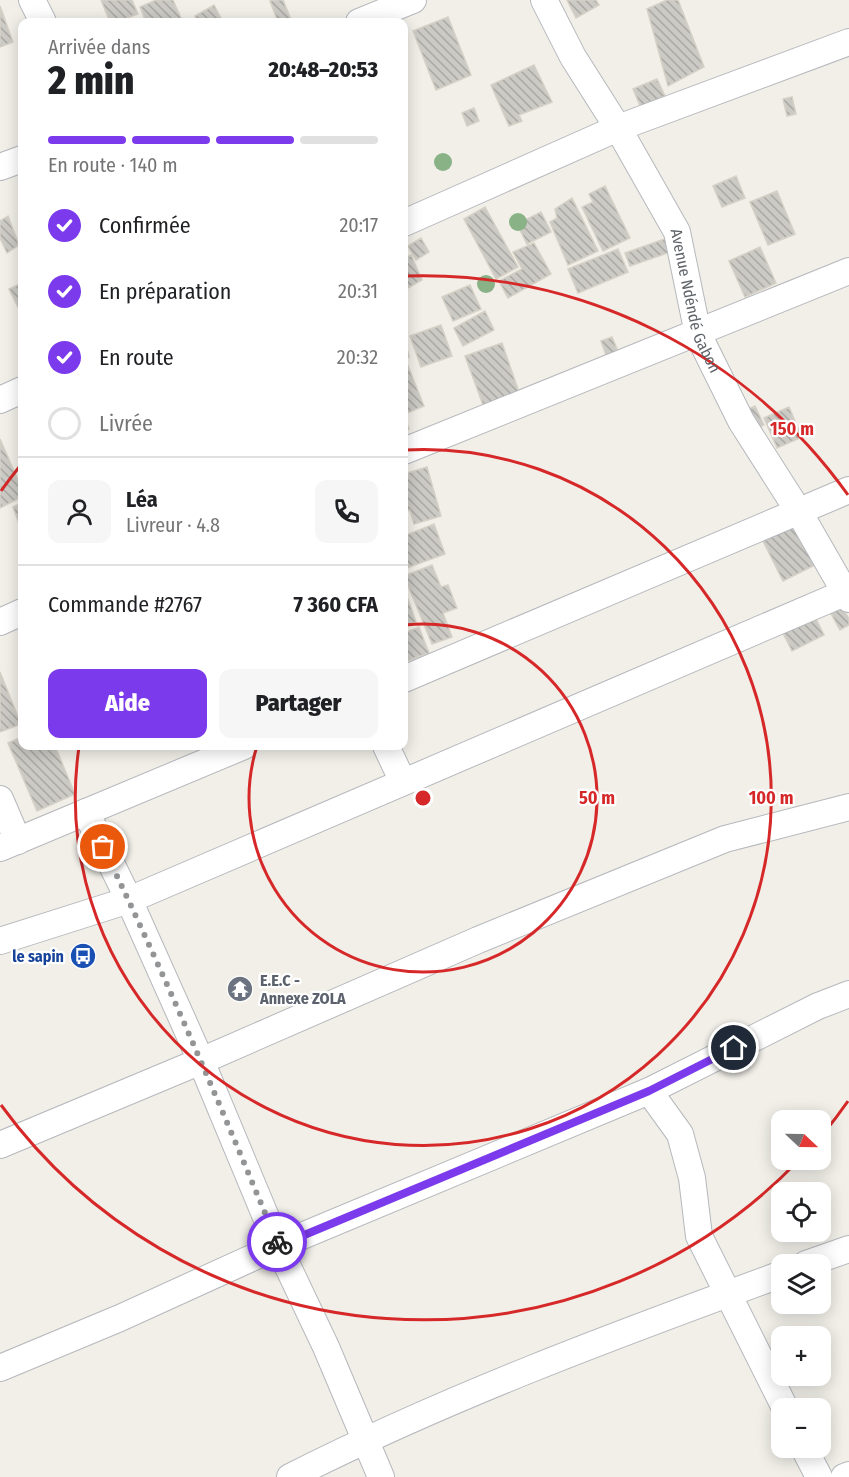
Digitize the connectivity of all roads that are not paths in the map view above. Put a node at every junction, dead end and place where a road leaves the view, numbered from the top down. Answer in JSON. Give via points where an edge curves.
{"nodes":[{"id":1,"x":32,"y":0,"type":"edge"},
{"id":2,"x":413,"y":0,"type":"edge"},
{"id":3,"x":544,"y":0,"type":"edge"},
{"id":4,"x":41,"y":18,"type":"edge"},
{"id":5,"x":369,"y":18,"type":"edge"},
{"id":6,"x":849,"y":42,"type":"edge"},
{"id":7,"x":618,"y":128,"type":"junction"},
{"id":8,"x":18,"y":160,"type":"edge"},
{"id":9,"x":0,"y":167,"type":"edge"},
{"id":10,"x":408,"y":221,"type":"edge"},
{"id":11,"x":849,"y":271,"type":"edge"},
{"id":12,"x":698,"y":334,"type":"junction"},
{"id":13,"x":18,"y":392,"type":"edge"},
{"id":14,"x":0,"y":400,"type":"edge"},
{"id":15,"x":408,"y":449,"type":"edge"},
{"id":16,"x":849,"y":490,"type":"edge"},
{"id":17,"x":799,"y":512,"type":"junction"},
{"id":18,"x":848,"y":594,"type":"edge"},
{"id":19,"x":18,"y":614,"type":"edge"},
{"id":20,"x":0,"y":622,"type":"edge"},
{"id":21,"x":408,"y":677,"type":"edge"},
{"id":22,"x":234,"y":750,"type":"edge"},
{"id":23,"x":388,"y":750,"type":"edge"},
{"id":24,"x":403,"y":782,"type":"junction"},
{"id":25,"x":0,"y":799,"type":"edge"},
{"id":26,"x":849,"y":807,"type":"edge"},
{"id":27,"x":86,"y":812,"type":"junction"},
{"id":28,"x":9,"y":844,"type":"edge"},
{"id":29,"x":129,"y":900,"type":"junction"},
{"id":30,"x":0,"y":941,"type":"edge"},
{"id":31,"x":849,"y":994,"type":"edge"},
{"id":32,"x":201,"y":1061,"type":"junction"},
{"id":33,"x":649,"y":1091,"type":"junction"},
{"id":34,"x":0,"y":1145,"type":"edge"},
{"id":35,"x":278,"y":1246,"type":"junction"},
{"id":36,"x":849,"y":1249,"type":"edge"},
{"id":37,"x":831,"y":1255,"type":"edge"},
{"id":38,"x":771,"y":1278,"type":"edge"},
{"id":39,"x":728,"y":1293,"type":"junction"},
{"id":40,"x":0,"y":1368,"type":"edge"},
{"id":41,"x":780,"y":1398,"type":"edge"},
{"id":42,"x":366,"y":1439,"type":"junction"},
{"id":43,"x":809,"y":1458,"type":"edge"},
{"id":44,"x":849,"y":1475,"type":"edge"},
{"id":45,"x":290,"y":1477,"type":"edge"},
{"id":46,"x":381,"y":1477,"type":"edge"},
{"id":47,"x":819,"y":1477,"type":"edge"},
{"id":48,"x":844,"y":1477,"type":"edge"}],
"edges":[{"from":1,"to":4,"type":"street"},
{"from":2,"to":5,"type":"street"},
{"from":3,"to":7,"type":"street","name":"Avenue Ndéndé Gabon","via":[[573,57]]},
{"from":6,"to":7,"type":"street"},
{"from":7,"to":10,"type":"street"},
{"from":7,"to":12,"type":"street","name":"Avenue Ndéndé Gabon","via":[[677,232]]},
{"from":8,"to":9,"type":"street"},
{"from":11,"to":12,"type":"street"},
{"from":12,"to":15,"type":"street"},
{"from":12,"to":17,"type":"street","name":"Avenue Ndéndé Gabon","via":[[741,421]]},
{"from":13,"to":14,"type":"street"},
{"from":16,"to":17,"type":"street"},
{"from":17,"to":18,"type":"street","name":"Avenue Ndéndé Gabon"},
{"from":17,"to":21,"type":"street"},
{"from":18,"to":24,"type":"street"},
{"from":19,"to":20,"type":"street"},
{"from":22,"to":27,"type":"street"},
{"from":23,"to":24,"type":"street"},
{"from":24,"to":29,"type":"street"},
{"from":25,"to":28,"type":"street"},
{"from":26,"to":32,"type":"street","via":[[725,839],[478,940]]},
{"from":27,"to":28,"type":"street"},
{"from":27,"to":29,"type":"street"},
{"from":29,"to":30,"type":"street"},
{"from":29,"to":32,"type":"street"},
{"from":31,"to":33,"type":"street"},
{"from":32,"to":34,"type":"street"},
{"from":32,"to":35,"type":"street"},
{"from":33,"to":35,"type":"street"},
{"from":33,"to":39,"type":"street","via":[[680,1134],[692,1178],[699,1236]]},
{"from":35,"to":40,"type":"street"},
{"from":35,"to":42,"type":"street"},
{"from":36,"to":37,"type":"street"},
{"from":38,"to":39,"type":"street"},
{"from":39,"to":41,"type":"street"},
{"from":39,"to":42,"type":"street","via":[[502,1379]]},
{"from":42,"to":45,"type":"street"},
{"from":42,"to":46,"type":"street"},
{"from":43,"to":47,"type":"street"},
{"from":44,"to":48,"type":"street"}]}
